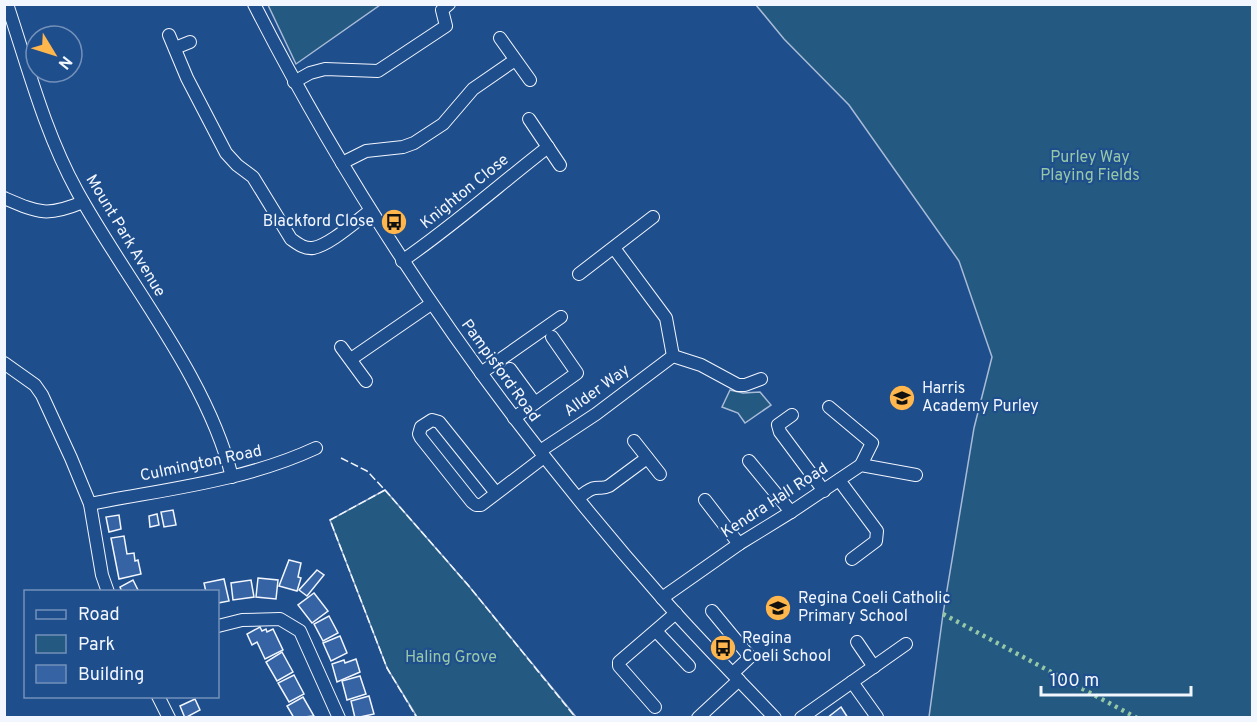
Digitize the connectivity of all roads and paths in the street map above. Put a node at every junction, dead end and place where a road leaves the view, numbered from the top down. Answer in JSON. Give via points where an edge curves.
{"nodes":[{"id":1,"x":7,"y":4,"type":"edge"},
{"id":2,"x":254,"y":4,"type":"edge"},
{"id":3,"x":449,"y":4,"type":"edge"},
{"id":4,"x":169,"y":35,"type":"dead end"},
{"id":5,"x":500,"y":38,"type":"dead end"},
{"id":6,"x":190,"y":42,"type":"dead end"},
{"id":7,"x":174,"y":48,"type":"junction"},
{"id":8,"x":515,"y":60,"type":"junction"},
{"id":9,"x":530,"y":80,"type":"dead end"},
{"id":10,"x":294,"y":82,"type":"junction"},
{"id":11,"x":529,"y":119,"type":"dead end"},
{"id":12,"x":548,"y":147,"type":"junction"},
{"id":13,"x":342,"y":163,"type":"junction"},
{"id":14,"x":560,"y":165,"type":"dead end"},
{"id":15,"x":4,"y":198,"type":"edge"},
{"id":16,"x":83,"y":202,"type":"junction"},
{"id":17,"x":370,"y":211,"type":"junction"},
{"id":18,"x":653,"y":217,"type":"dead end"},
{"id":19,"x":614,"y":248,"type":"junction"},
{"id":20,"x":402,"y":261,"type":"junction"},
{"id":21,"x":579,"y":274,"type":"dead end"},
{"id":22,"x":431,"y":304,"type":"junction"},
{"id":23,"x":561,"y":316,"type":"dead end"},
{"id":24,"x":552,"y":337,"type":"dead end"},
{"id":25,"x":341,"y":347,"type":"dead end"},
{"id":26,"x":673,"y":356,"type":"junction"},
{"id":27,"x":351,"y":359,"type":"junction"},
{"id":28,"x":4,"y":363,"type":"edge"},
{"id":29,"x":510,"y":369,"type":"dead end"},
{"id":30,"x":481,"y":373,"type":"junction"},
{"id":31,"x":760,"y":379,"type":"dead end"},
{"id":32,"x":366,"y":381,"type":"dead end"},
{"id":33,"x":535,"y":403,"type":"junction"},
{"id":34,"x":829,"y":407,"type":"dead end"},
{"id":35,"x":792,"y":415,"type":"dead end"},
{"id":36,"x":514,"y":418,"type":"junction"},
{"id":37,"x":634,"y":441,"type":"dead end"},
{"id":38,"x":316,"y":448,"type":"dead end"},
{"id":39,"x":542,"y":454,"type":"junction"},
{"id":40,"x":647,"y":458,"type":"junction"},
{"id":41,"x":749,"y":461,"type":"dead end"},
{"id":42,"x":861,"y":465,"type":"junction"},
{"id":43,"x":660,"y":474,"type":"dead end"},
{"id":44,"x":916,"y":475,"type":"dead end"},
{"id":45,"x":232,"y":477,"type":"junction"},
{"id":46,"x":839,"y":480,"type":"junction"},
{"id":47,"x":824,"y":490,"type":"junction"},
{"id":48,"x":496,"y":493,"type":"junction"},
{"id":49,"x":578,"y":498,"type":"junction"},
{"id":50,"x":705,"y":500,"type":"dead end"},
{"id":51,"x":90,"y":504,"type":"junction"},
{"id":52,"x":791,"y":512,"type":"junction"},
{"id":53,"x":739,"y":544,"type":"junction"},
{"id":54,"x":852,"y":559,"type":"dead end"},
{"id":55,"x":108,"y":590,"type":"edge"},
{"id":56,"x":662,"y":598,"type":"junction"},
{"id":57,"x":712,"y":611,"type":"dead end"},
{"id":58,"x":676,"y":613,"type":"junction"},
{"id":59,"x":219,"y":626,"type":"edge"},
{"id":60,"x":656,"y":631,"type":"junction"},
{"id":61,"x":856,"y":642,"type":"dead end"},
{"id":62,"x":906,"y":644,"type":"dead end"},
{"id":63,"x":689,"y":666,"type":"dead end"},
{"id":64,"x":874,"y":667,"type":"junction"},
{"id":65,"x":736,"y":676,"type":"junction"},
{"id":66,"x":852,"y":682,"type":"junction"},
{"id":67,"x":159,"y":698,"type":"edge"},
{"id":68,"x":655,"y":707,"type":"dead end"},
{"id":69,"x":169,"y":717,"type":"edge"},
{"id":70,"x":339,"y":717,"type":"edge"},
{"id":71,"x":698,"y":717,"type":"edge"},
{"id":72,"x":775,"y":717,"type":"edge"},
{"id":73,"x":801,"y":717,"type":"edge"},
{"id":74,"x":877,"y":717,"type":"edge"}],
"edges":[{"from":1,"to":16,"type":"street","name":"Mount Park Avenue","via":[[53,142]]},
{"from":2,"to":10,"type":"street","name":"Pampisford Road"},
{"from":3,"to":10,"type":"street","via":[[442,10],[446,26],[378,71],[325,69]]},
{"from":4,"to":7,"type":"street"},
{"from":5,"to":8,"type":"street"},
{"from":6,"to":7,"type":"street"},
{"from":7,"to":17,"type":"street","via":[[226,153],[253,177],[291,239],[300,246],[324,245]]},
{"from":8,"to":9,"type":"street"},
{"from":8,"to":13,"type":"street","via":[[473,89],[442,124],[414,143],[366,151]]},
{"from":10,"to":13,"type":"street","name":"Pampisford Road"},
{"from":11,"to":12,"type":"street"},
{"from":12,"to":14,"type":"street"},
{"from":12,"to":20,"type":"street","name":"Knighton Close"},
{"from":13,"to":17,"type":"street","name":"Pampisford Road"},
{"from":15,"to":16,"type":"street","via":[[48,213]]},
{"from":16,"to":45,"type":"street","name":"Mount Park Avenue","via":[[198,392],[226,452]]},
{"from":17,"to":20,"type":"street","name":"Pampisford Road"},
{"from":18,"to":19,"type":"street"},
{"from":19,"to":21,"type":"street"},
{"from":19,"to":26,"type":"street","via":[[666,318]]},
{"from":20,"to":22,"type":"street","name":"Pampisford Road"},
{"from":22,"to":27,"type":"street"},
{"from":22,"to":30,"type":"street","name":"Pampisford Road"},
{"from":23,"to":30,"type":"street"},
{"from":24,"to":33,"type":"street","via":[[577,373]]},
{"from":25,"to":27,"type":"street"},
{"from":26,"to":31,"type":"street","via":[[701,365],[738,386]]},
{"from":26,"to":39,"type":"street","name":"Allder Way"},
{"from":27,"to":32,"type":"street"},
{"from":28,"to":51,"type":"street","via":[[29,379],[42,395]]},
{"from":29,"to":33,"type":"street"},
{"from":30,"to":36,"type":"street","name":"Pampisford Road"},
{"from":33,"to":36,"type":"street"},
{"from":34,"to":42,"type":"street","via":[[872,443]]},
{"from":35,"to":47,"type":"street","via":[[778,425],[780,432]]},
{"from":36,"to":39,"type":"street","name":"Pampisford Road"},
{"from":37,"to":40,"type":"street"},
{"from":38,"to":45,"type":"street","name":"Culmington Road"},
{"from":39,"to":48,"type":"street","name":"Allder Way"},
{"from":39,"to":49,"type":"street","name":"Pampisford Road"},
{"from":40,"to":43,"type":"street"},
{"from":40,"to":49,"type":"street","via":[[604,489],[593,488]]},
{"from":41,"to":52,"type":"street"},
{"from":42,"to":44,"type":"street"},
{"from":42,"to":46,"type":"street","name":"Kendra Hall Road"},
{"from":45,"to":51,"type":"street","name":"Culmington Road"},
{"from":46,"to":47,"type":"street","name":"Kendra Hall Road"},
{"from":46,"to":54,"type":"street","via":[[877,531],[876,541]]},
{"from":47,"to":52,"type":"street","name":"Kendra Hall Road"},
{"from":48,"to":48,"type":"street","name":"Allder Way","via":[[439,422],[426,423],[419,431],[421,438],[472,502],[481,505]]},
{"from":49,"to":56,"type":"street","name":"Pampisford Road"},
{"from":50,"to":53,"type":"street"},
{"from":51,"to":55,"type":"street"},
{"from":52,"to":53,"type":"street","name":"Kendra Hall Road"},
{"from":53,"to":56,"type":"street","name":"Kendra Hall Road"},
{"from":56,"to":58,"type":"street","name":"Pampisford Road"},
{"from":57,"to":65,"type":"street","via":[[750,657]]},
{"from":58,"to":60,"type":"street"},
{"from":58,"to":65,"type":"street","name":"Pampisford Road"},
{"from":59,"to":70,"type":"street","via":[[242,620],[280,619],[300,631]]},
{"from":60,"to":63,"type":"street"},
{"from":60,"to":68,"type":"street","via":[[619,662]]},
{"from":61,"to":64,"type":"street"},
{"from":62,"to":64,"type":"street"},
{"from":64,"to":66,"type":"street"},
{"from":65,"to":71,"type":"street"},
{"from":65,"to":72,"type":"street","name":"Pampisford Road"},
{"from":66,"to":73,"type":"street"},
{"from":66,"to":74,"type":"street"},
{"from":67,"to":69,"type":"street"}]}
